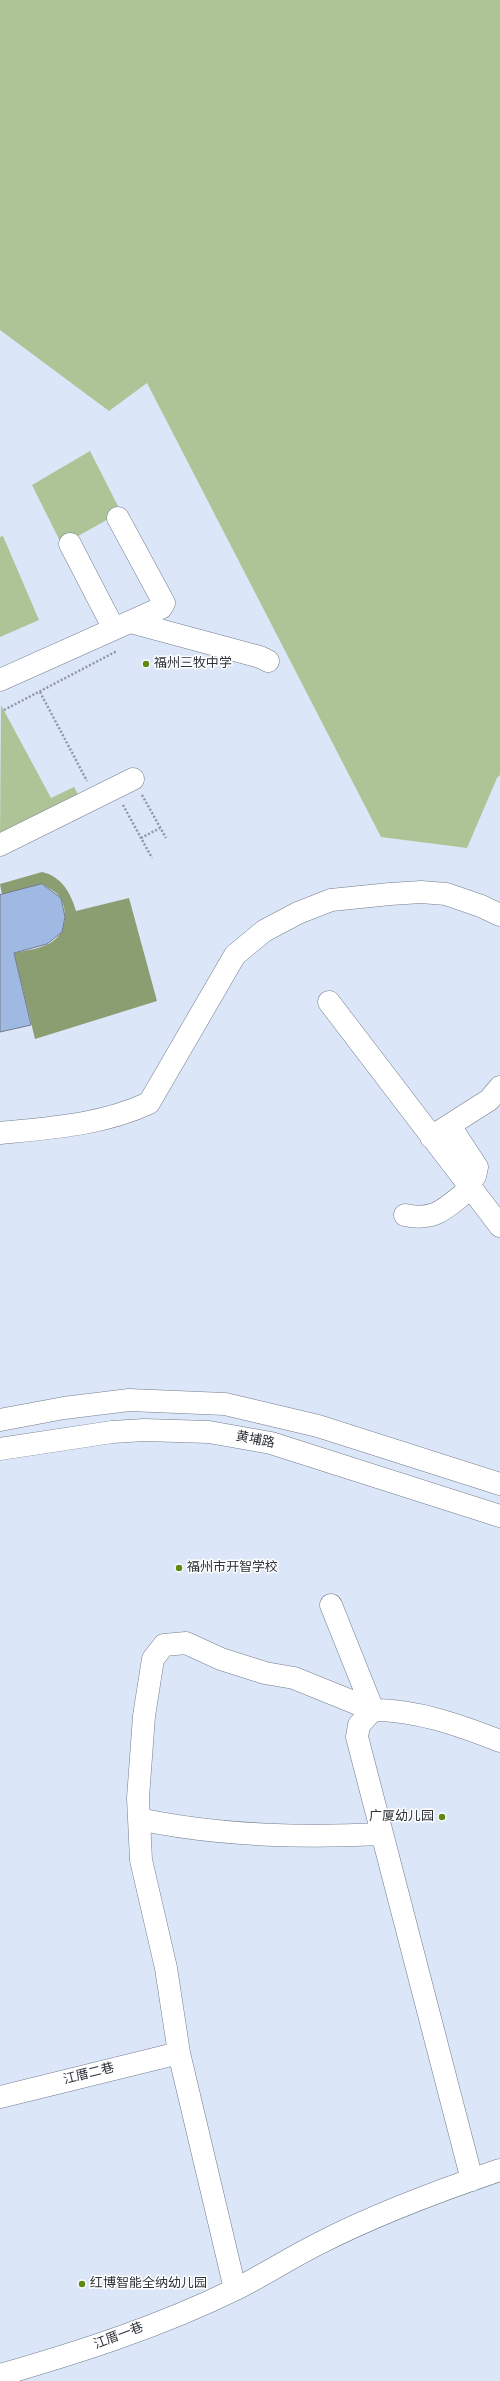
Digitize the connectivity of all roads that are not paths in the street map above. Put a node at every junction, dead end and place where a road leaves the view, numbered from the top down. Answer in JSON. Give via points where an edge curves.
{"nodes":[{"id":1,"x":118,"y":518,"type":"dead end"},
{"id":2,"x":70,"y":544,"type":"dead end"},
{"id":3,"x":122,"y":634,"type":"junction"},
{"id":4,"x":268,"y":662,"type":"dead end"},
{"id":5,"x":0,"y":680,"type":"edge"},
{"id":6,"x":115,"y":788,"type":"road end"},
{"id":7,"x":0,"y":844,"type":"edge"},
{"id":8,"x":500,"y":915,"type":"edge"},
{"id":9,"x":329,"y":1002,"type":"dead end"},
{"id":10,"x":500,"y":1087,"type":"edge"},
{"id":11,"x":450,"y":1126,"type":"junction"},
{"id":12,"x":0,"y":1133,"type":"edge"},
{"id":13,"x":431,"y":1137,"type":"junction"},
{"id":14,"x":468,"y":1186,"type":"junction"},
{"id":15,"x":405,"y":1215,"type":"dead end"},
{"id":16,"x":500,"y":1226,"type":"edge"},
{"id":17,"x":0,"y":1420,"type":"edge"},
{"id":18,"x":0,"y":1449,"type":"edge"},
{"id":19,"x":500,"y":1484,"type":"edge"},
{"id":20,"x":500,"y":1516,"type":"edge"},
{"id":21,"x":331,"y":1605,"type":"dead end"},
{"id":22,"x":373,"y":1710,"type":"junction"},
{"id":23,"x":500,"y":1741,"type":"edge"},
{"id":24,"x":139,"y":1818,"type":"junction"},
{"id":25,"x":381,"y":1834,"type":"junction"},
{"id":26,"x":179,"y":2053,"type":"junction"},
{"id":27,"x":0,"y":2097,"type":"edge"},
{"id":28,"x":500,"y":2170,"type":"edge"},
{"id":29,"x":472,"y":2180,"type":"junction"},
{"id":30,"x":235,"y":2289,"type":"junction"},
{"id":31,"x":0,"y":2375,"type":"edge"}],
"edges":[{"from":1,"to":3,"type":"street","via":[[164,603],[161,608]]},
{"from":2,"to":3,"type":"street"},
{"from":3,"to":4,"type":"street","via":[[260,657]]},
{"from":3,"to":5,"type":"street"},
{"from":6,"to":7,"type":"street"},
{"from":8,"to":12,"type":"street","via":[[460,898],[434,892],[345,898],[315,905],[264,931],[235,955],[149,1103],[82,1124]]},
{"from":9,"to":13,"type":"street"},
{"from":10,"to":11,"type":"street","via":[[489,1100]]},
{"from":11,"to":13,"type":"street"},
{"from":11,"to":14,"type":"street","via":[[477,1168]]},
{"from":13,"to":14,"type":"street"},
{"from":14,"to":15,"type":"street","via":[[434,1215],[426,1218]]},
{"from":14,"to":16,"type":"street"},
{"from":17,"to":19,"type":"street","via":[[64,1408],[129,1400],[225,1404],[318,1426]]},
{"from":18,"to":20,"type":"street","name":"黄埔路","via":[[112,1432],[209,1432],[271,1443]]},
{"from":21,"to":22,"type":"street"},
{"from":22,"to":23,"type":"street","via":[[398,1710],[460,1725]]},
{"from":22,"to":24,"type":"street","via":[[294,1678],[265,1673],[221,1659],[186,1643],[164,1645],[153,1660],[149,1682],[139,1790]]},
{"from":22,"to":25,"type":"street","via":[[359,1724],[357,1737]]},
{"from":24,"to":25,"type":"street","via":[[184,1829],[271,1835]]},
{"from":24,"to":26,"type":"street","via":[[141,1860],[166,1968]]},
{"from":25,"to":29,"type":"street"},
{"from":26,"to":27,"type":"street","name":"江厝二巷"},
{"from":26,"to":30,"type":"street"},
{"from":28,"to":29,"type":"street","name":"江厝一巷"},
{"from":29,"to":30,"type":"street","name":"江厝一巷","via":[[422,2198],[318,2243]]},
{"from":30,"to":31,"type":"street","name":"江厝一巷","via":[[99,2345]]}]}
